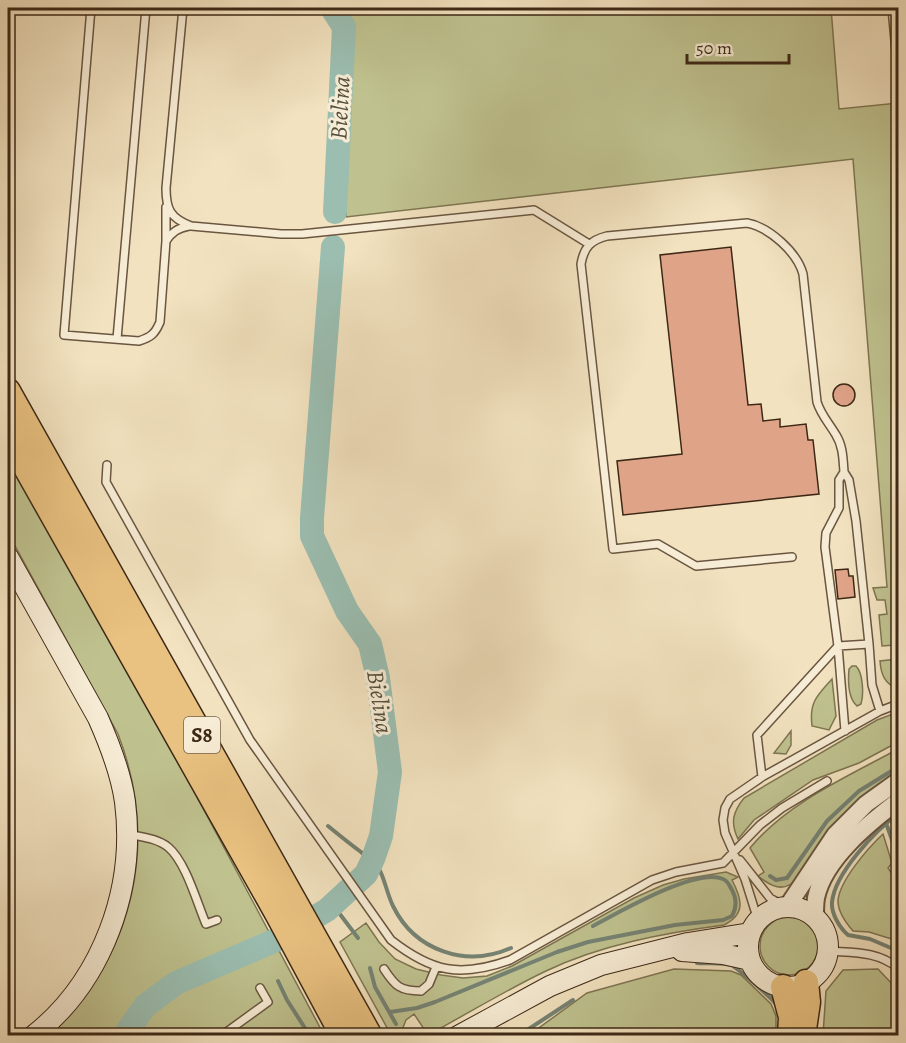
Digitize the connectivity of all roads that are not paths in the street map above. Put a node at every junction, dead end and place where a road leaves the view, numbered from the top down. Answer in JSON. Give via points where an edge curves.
{"nodes":[{"id":1,"x":91,"y":8,"type":"edge"},
{"id":2,"x":146,"y":8,"type":"edge"},
{"id":3,"x":183,"y":8,"type":"edge"},
{"id":4,"x":892,"y":8,"type":"edge"},
{"id":5,"x":897,"y":51,"type":"edge"},
{"id":6,"x":898,"y":62,"type":"edge"},
{"id":7,"x":166,"y":202,"type":"junction"},
{"id":8,"x":191,"y":226,"type":"junction"},
{"id":9,"x":166,"y":241,"type":"junction"},
{"id":10,"x":589,"y":244,"type":"junction"},
{"id":11,"x":117,"y":339,"type":"junction"},
{"id":12,"x":8,"y":392,"type":"edge"},
{"id":13,"x":8,"y":436,"type":"edge"},
{"id":14,"x":107,"y":465,"type":"dead end"},
{"id":15,"x":844,"y":472,"type":"junction"},
{"id":16,"x":8,"y":556,"type":"edge"},
{"id":17,"x":792,"y":557,"type":"dead end"},
{"id":18,"x":869,"y":644,"type":"junction"},
{"id":19,"x":837,"y":646,"type":"junction"},
{"id":20,"x":898,"y":704,"type":"edge"},
{"id":21,"x":880,"y":711,"type":"junction"},
{"id":22,"x":845,"y":731,"type":"junction"},
{"id":23,"x":762,"y":777,"type":"junction"},
{"id":24,"x":827,"y":781,"type":"dead end"},
{"id":25,"x":898,"y":781,"type":"edge"},
{"id":26,"x":898,"y":801,"type":"edge"},
{"id":27,"x":128,"y":834,"type":"junction"},
{"id":28,"x":735,"y":853,"type":"junction"},
{"id":29,"x":787,"y":907,"type":"junction"},
{"id":30,"x":288,"y":910,"type":"junction"},
{"id":31,"x":814,"y":917,"type":"junction"},
{"id":32,"x":217,"y":920,"type":"dead end"},
{"id":33,"x":753,"y":928,"type":"junction"},
{"id":34,"x":305,"y":942,"type":"junction"},
{"id":35,"x":668,"y":950,"type":"junction"},
{"id":36,"x":828,"y":951,"type":"junction"},
{"id":37,"x":750,"y":960,"type":"junction"},
{"id":38,"x":436,"y":968,"type":"junction"},
{"id":39,"x":384,"y":969,"type":"dead end"},
{"id":40,"x":898,"y":969,"type":"edge"},
{"id":41,"x":806,"y":982,"type":"junction"},
{"id":42,"x":783,"y":987,"type":"junction"},
{"id":43,"x":260,"y":988,"type":"dead end"},
{"id":44,"x":33,"y":1035,"type":"edge"},
{"id":45,"x":221,"y":1035,"type":"edge"},
{"id":46,"x":343,"y":1035,"type":"edge"},
{"id":47,"x":370,"y":1035,"type":"edge"},
{"id":48,"x":458,"y":1035,"type":"edge"},
{"id":49,"x":790,"y":1035,"type":"edge"},
{"id":50,"x":803,"y":1035,"type":"edge"}],
"edges":[{"from":1,"to":11,"type":"lane","via":[[64,335]]},
{"from":2,"to":11,"type":"lane"},
{"from":3,"to":7,"type":"lane"},
{"from":4,"to":5,"type":"lane"},
{"from":5,"to":6,"type":"lane"},
{"from":7,"to":8,"type":"lane","via":[[179,221]]},
{"from":7,"to":9,"type":"lane"},
{"from":8,"to":9,"type":"lane","via":[[180,228]]},
{"from":8,"to":10,"type":"lane","via":[[302,234],[534,210]]},
{"from":9,"to":11,"type":"lane","via":[[156,332],[139,341]]},
{"from":10,"to":15,"type":"lane","via":[[607,236],[747,223],[764,229],[794,253],[803,274],[817,402],[841,445]]},
{"from":10,"to":17,"type":"lane","via":[[581,264],[613,549],[658,544],[696,566]]},
{"from":12,"to":30,"type":"highway","number":"S8"},
{"from":13,"to":30,"type":"highway","number":"S8"},
{"from":14,"to":38,"type":"lane","via":[[106,482],[250,740],[391,940]]},
{"from":15,"to":18,"type":"lane","via":[[856,521]]},
{"from":15,"to":19,"type":"lane","via":[[839,480],[839,508],[826,533],[825,547]]},
{"from":16,"to":27,"type":"main road","via":[[98,718],[121,782]]},
{"from":18,"to":19,"type":"lane"},
{"from":18,"to":21,"type":"lane","via":[[872,685]]},
{"from":19,"to":22,"type":"lane"},
{"from":19,"to":23,"type":"lane","via":[[757,735]]},
{"from":20,"to":21,"type":"lane"},
{"from":21,"to":22,"type":"lane"},
{"from":22,"to":23,"type":"lane"},
{"from":23,"to":28,"type":"lane","via":[[738,792],[725,808],[725,833]]},
{"from":24,"to":28,"type":"lane","via":[[760,825]]},
{"from":25,"to":29,"type":"street","via":[[866,804],[836,835]]},
{"from":26,"to":31,"type":"street","via":[[874,819],[831,866],[816,897]]},
{"from":27,"to":32,"type":"lane","via":[[156,840],[169,848],[178,859],[206,924]]},
{"from":27,"to":44,"type":"main road","via":[[116,915],[103,947],[65,1005]]},
{"from":28,"to":29,"type":"lane","via":[[770,898]]},
{"from":28,"to":33,"type":"lane","via":[[756,914]]},
{"from":28,"to":38,"type":"lane","via":[[723,863],[652,880],[510,960],[485,969]]},
{"from":29,"to":31,"type":"main road"},
{"from":29,"to":33,"type":"main road","via":[[762,916]]},
{"from":30,"to":34,"type":"highway","number":"S8"},
{"from":31,"to":36,"type":"main road","via":[[825,933]]},
{"from":33,"to":35,"type":"main road"},
{"from":33,"to":37,"type":"main road","via":[[748,946]]},
{"from":34,"to":46,"type":"highway","number":"S8"},
{"from":34,"to":47,"type":"highway","number":"S8"},
{"from":35,"to":37,"type":"main road"},
{"from":35,"to":48,"type":"main road","via":[[576,974]]},
{"from":36,"to":40,"type":"lane","via":[[870,954],[888,960]]},
{"from":36,"to":41,"type":"main road","via":[[817,975]]},
{"from":37,"to":42,"type":"main road","via":[[762,978]]},
{"from":38,"to":39,"type":"lane","via":[[421,991],[406,991],[394,984]]},
{"from":41,"to":42,"type":"main road"},
{"from":41,"to":50,"type":"highway","via":[[808,1002]]},
{"from":42,"to":49,"type":"highway","via":[[791,1017]]},
{"from":43,"to":45,"type":"lane","via":[[268,1002]]}]}
